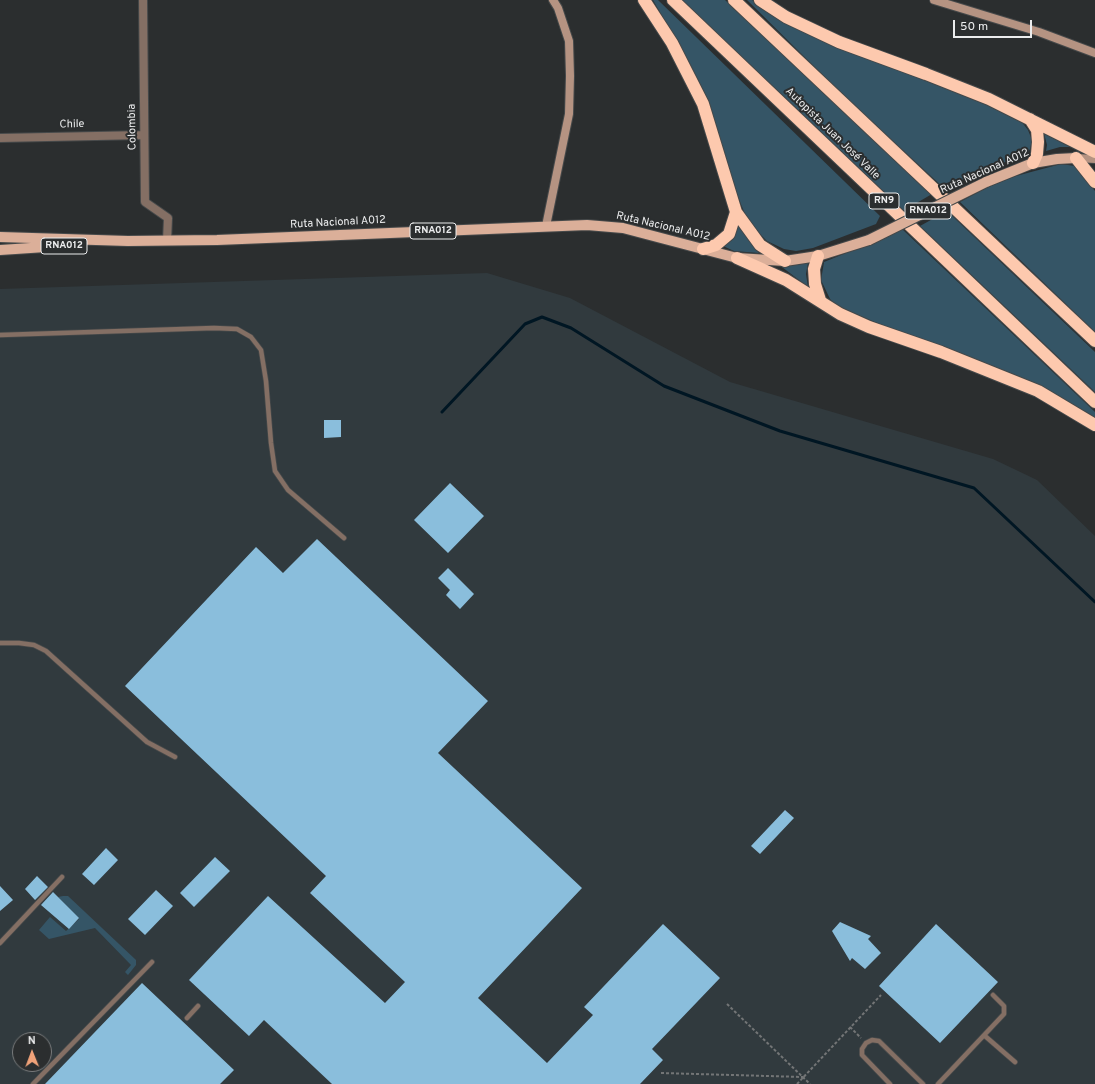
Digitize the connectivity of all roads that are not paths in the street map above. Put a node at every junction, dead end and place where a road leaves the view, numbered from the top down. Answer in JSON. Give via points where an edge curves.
{"nodes":[{"id":1,"x":143,"y":0,"type":"edge"},
{"id":2,"x":553,"y":0,"type":"edge"},
{"id":3,"x":644,"y":0,"type":"edge"},
{"id":4,"x":673,"y":0,"type":"edge"},
{"id":5,"x":734,"y":0,"type":"edge"},
{"id":6,"x":760,"y":0,"type":"edge"},
{"id":7,"x":934,"y":0,"type":"edge"},
{"id":8,"x":1095,"y":53,"type":"edge"},
{"id":9,"x":1030,"y":119,"type":"junction"},
{"id":10,"x":144,"y":135,"type":"junction"},
{"id":11,"x":0,"y":138,"type":"edge"},
{"id":12,"x":1095,"y":152,"type":"edge"},
{"id":13,"x":1076,"y":158,"type":"junction"},
{"id":14,"x":1095,"y":159,"type":"edge"},
{"id":15,"x":1032,"y":163,"type":"junction"},
{"id":16,"x":1095,"y":182,"type":"edge"},
{"id":17,"x":736,"y":212,"type":"junction"},
{"id":18,"x":546,"y":226,"type":"junction"},
{"id":19,"x":0,"y":237,"type":"edge"},
{"id":20,"x":167,"y":241,"type":"junction"},
{"id":21,"x":128,"y":242,"type":"junction"},
{"id":22,"x":702,"y":249,"type":"junction"},
{"id":23,"x":0,"y":250,"type":"edge"},
{"id":24,"x":818,"y":256,"type":"junction"},
{"id":25,"x":738,"y":258,"type":"junction"},
{"id":26,"x":784,"y":261,"type":"junction"},
{"id":27,"x":820,"y":300,"type":"junction"},
{"id":28,"x":0,"y":335,"type":"edge"},
{"id":29,"x":1095,"y":341,"type":"edge"},
{"id":30,"x":1095,"y":402,"type":"edge"},
{"id":31,"x":1095,"y":425,"type":"edge"},
{"id":32,"x":344,"y":538,"type":"dead end"},
{"id":33,"x":0,"y":643,"type":"edge"},
{"id":34,"x":175,"y":757,"type":"dead end"},
{"id":35,"x":62,"y":877,"type":"dead end"},
{"id":36,"x":0,"y":943,"type":"edge"},
{"id":37,"x":152,"y":962,"type":"dead end"},
{"id":38,"x":993,"y":995,"type":"dead end"},
{"id":39,"x":198,"y":1006,"type":"dead end"},
{"id":40,"x":187,"y":1018,"type":"dead end"},
{"id":41,"x":985,"y":1036,"type":"junction"},
{"id":42,"x":1015,"y":1062,"type":"dead end"},
{"id":43,"x":33,"y":1084,"type":"edge"},
{"id":44,"x":890,"y":1084,"type":"edge"},
{"id":45,"x":923,"y":1084,"type":"edge"},
{"id":46,"x":938,"y":1084,"type":"edge"}],
"edges":[{"from":1,"to":10,"type":"street","name":"Colombia"},
{"from":2,"to":18,"type":"main road","via":[[569,41],[569,114]]},
{"from":3,"to":17,"type":"highway","via":[[672,43],[703,104]]},
{"from":4,"to":30,"type":"highway","name":"Autopista Juan José Valle","number":"RN9"},
{"from":5,"to":29,"type":"highway"},
{"from":6,"to":9,"type":"highway","via":[[786,17],[839,42],[947,82]]},
{"from":7,"to":8,"type":"main road","via":[[1039,32]]},
{"from":9,"to":12,"type":"highway"},
{"from":9,"to":15,"type":"highway","via":[[1037,130],[1038,142],[1037,154]]},
{"from":10,"to":11,"type":"street","name":"Chile"},
{"from":10,"to":20,"type":"street","name":"Colombia","via":[[145,202],[168,218]]},
{"from":13,"to":14,"type":"main road"},
{"from":13,"to":15,"type":"main road","name":"Ruta Nacional A012","number":"RNA012"},
{"from":13,"to":16,"type":"highway"},
{"from":15,"to":24,"type":"main road","name":"Ruta Nacional A012","number":"RNA012","bridge":true,"via":[[986,182],[869,240]]},
{"from":17,"to":22,"type":"highway","via":[[729,234],[716,245]]},
{"from":17,"to":26,"type":"highway","via":[[760,245]]},
{"from":18,"to":20,"type":"main road","name":"Ruta Nacional A012","number":"RNA012"},
{"from":18,"to":22,"type":"main road","name":"Ruta Nacional A012","number":"RNA012","via":[[587,225],[623,228]]},
{"from":19,"to":21,"type":"main road","name":"Ruta Nacional A012","number":"RNA012"},
{"from":20,"to":21,"type":"main road","name":"Ruta Nacional A012","number":"RNA012"},
{"from":21,"to":23,"type":"main road","name":"Ruta Nacional A012","number":"RNA012"},
{"from":22,"to":25,"type":"main road","name":"Ruta Nacional A012","number":"RNA012"},
{"from":24,"to":26,"type":"main road","name":"Ruta Nacional A012","number":"RNA012"},
{"from":24,"to":27,"type":"highway","via":[[814,269]]},
{"from":25,"to":26,"type":"main road","name":"Ruta Nacional A012","number":"RNA012"},
{"from":25,"to":27,"type":"highway","via":[[786,280]]},
{"from":27,"to":31,"type":"highway","via":[[840,314],[869,327],[941,352],[1038,391]]},
{"from":28,"to":32,"type":"lane","via":[[214,328],[237,329],[251,337],[261,350],[275,471],[288,490]]},
{"from":33,"to":34,"type":"lane","via":[[19,643],[46,651],[147,742]]},
{"from":35,"to":36,"type":"lane"},
{"from":37,"to":43,"type":"lane"},
{"from":38,"to":41,"type":"lane","via":[[1004,1006],[1004,1014]]},
{"from":39,"to":40,"type":"lane"},
{"from":41,"to":42,"type":"lane"},
{"from":41,"to":46,"type":"lane"},
{"from":44,"to":45,"type":"lane","via":[[862,1056],[862,1049],[872,1040],[879,1041]]}]}
